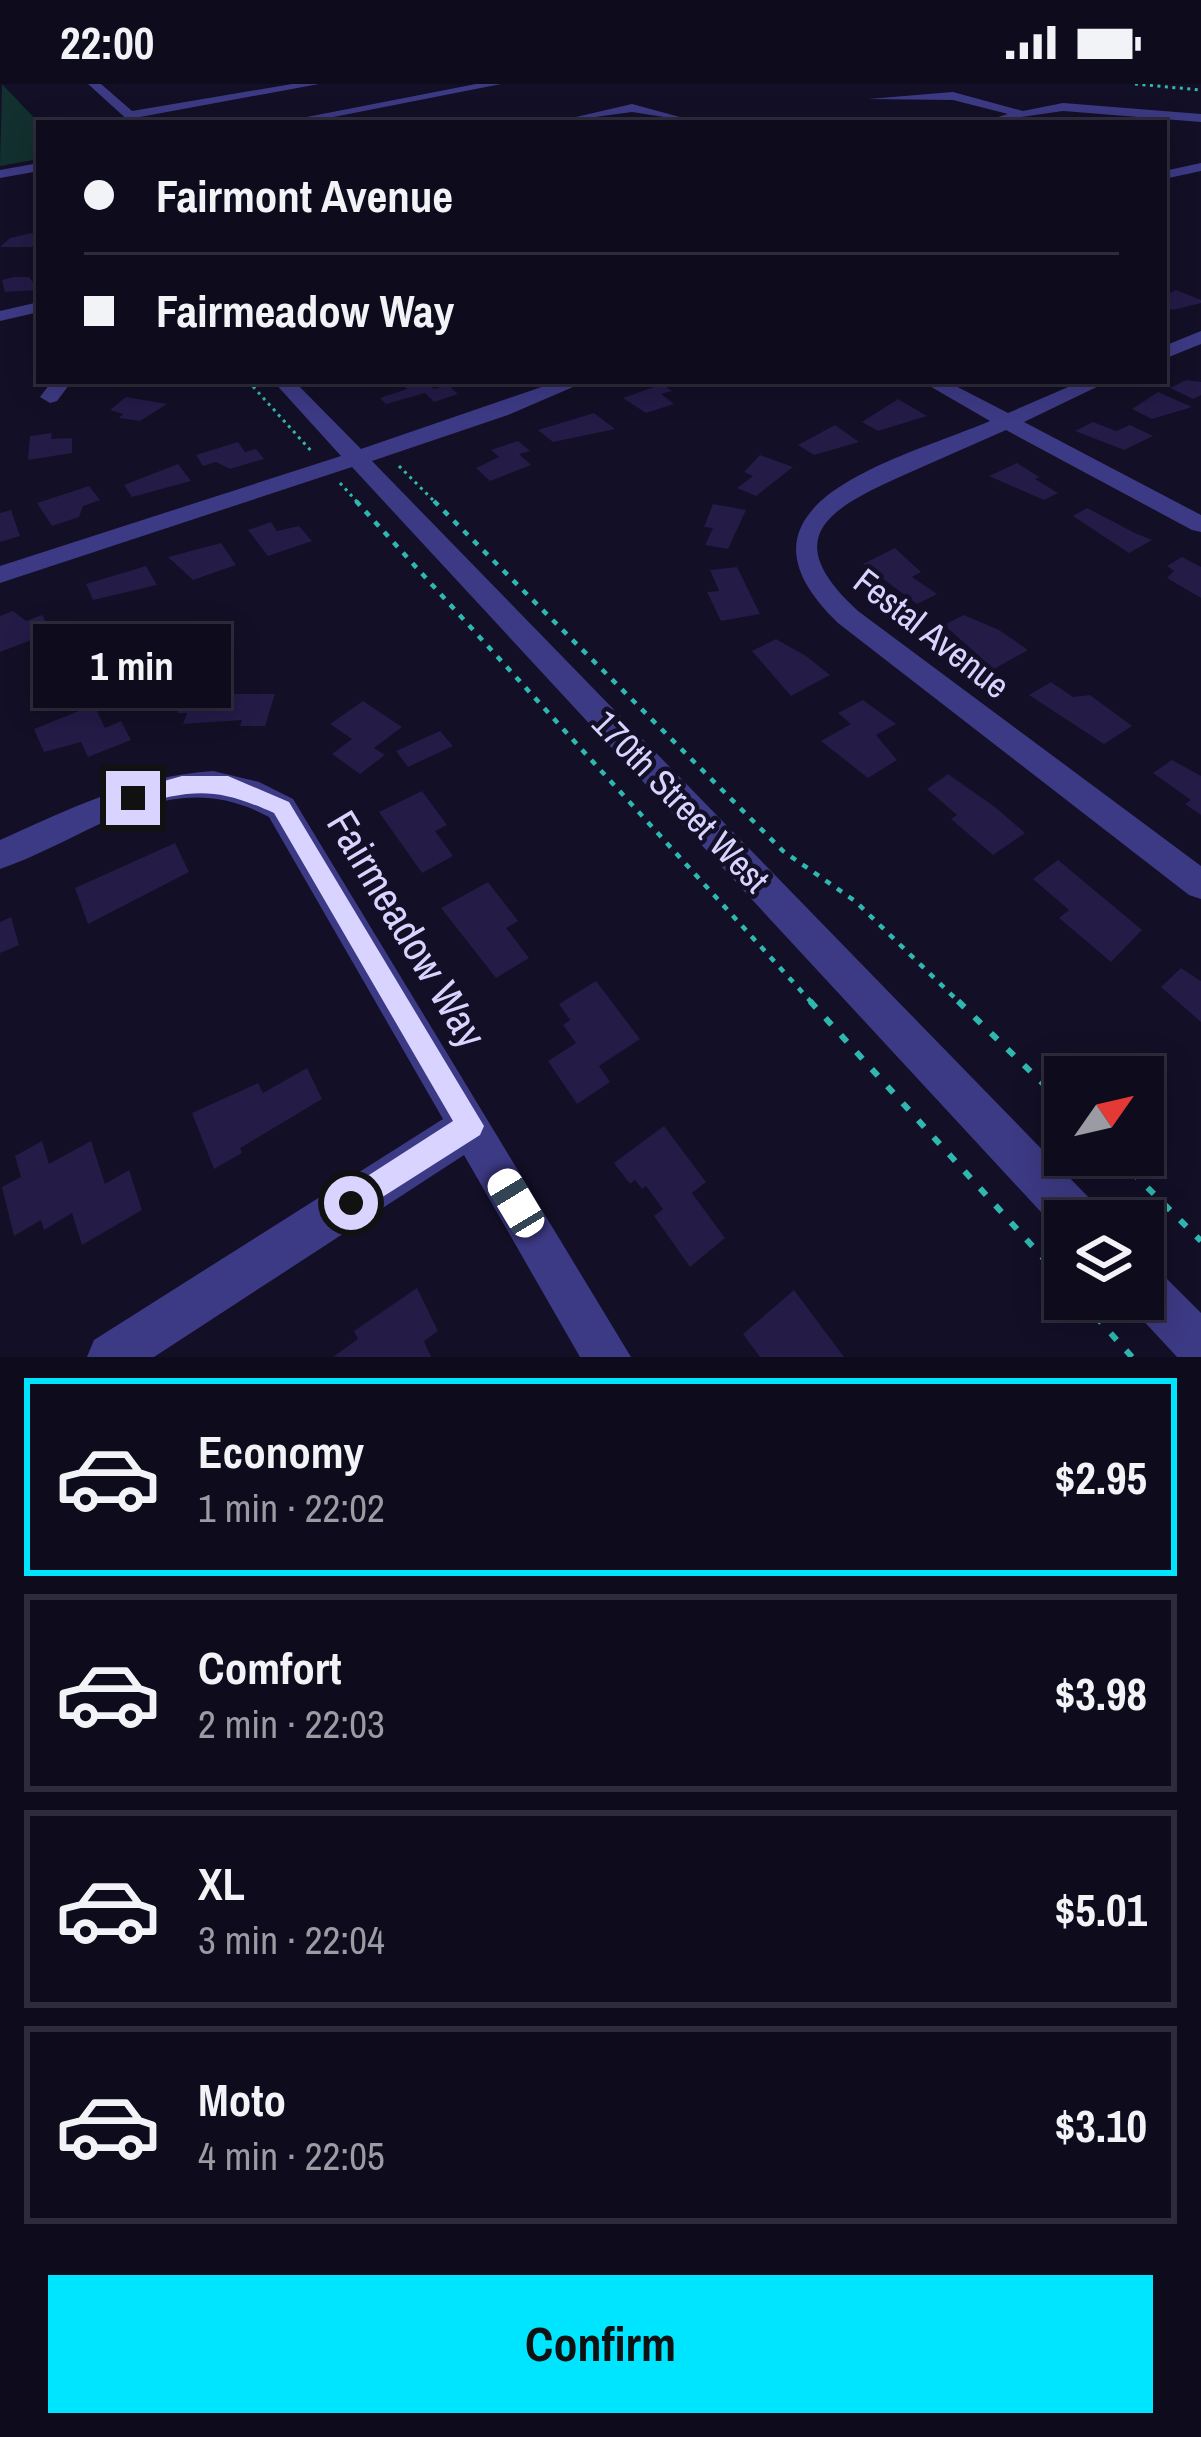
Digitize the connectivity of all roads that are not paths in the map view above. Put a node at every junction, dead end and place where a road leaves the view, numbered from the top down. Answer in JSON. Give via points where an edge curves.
{"nodes":[{"id":1,"x":94,"y":84,"type":"edge"},
{"id":2,"x":313,"y":84,"type":"edge"},
{"id":3,"x":496,"y":84,"type":"edge"},
{"id":4,"x":874,"y":99,"type":"dead end"},
{"id":5,"x":1018,"y":113,"type":"junction"},
{"id":6,"x":1201,"y":118,"type":"edge"},
{"id":7,"x":134,"y":119,"type":"edge"},
{"id":8,"x":298,"y":120,"type":"edge"},
{"id":9,"x":569,"y":120,"type":"edge"},
{"id":10,"x":685,"y":120,"type":"edge"},
{"id":11,"x":994,"y":120,"type":"edge"},
{"id":12,"x":1201,"y":167,"type":"edge"},
{"id":13,"x":36,"y":168,"type":"edge"},
{"id":14,"x":0,"y":174,"type":"edge"},
{"id":15,"x":1167,"y":174,"type":"edge"},
{"id":16,"x":32,"y":308,"type":"edge"},
{"id":17,"x":0,"y":316,"type":"edge"},
{"id":18,"x":1201,"y":337,"type":"edge"},
{"id":19,"x":1167,"y":352,"type":"edge"},
{"id":20,"x":286,"y":384,"type":"edge"},
{"id":21,"x":568,"y":384,"type":"edge"},
{"id":22,"x":937,"y":384,"type":"edge"},
{"id":23,"x":1092,"y":384,"type":"edge"},
{"id":24,"x":1006,"y":421,"type":"junction"},
{"id":25,"x":356,"y":459,"type":"junction"},
{"id":26,"x":1201,"y":525,"type":"edge"},
{"id":27,"x":0,"y":575,"type":"edge"},
{"id":28,"x":0,"y":855,"type":"edge"},
{"id":29,"x":1201,"y":885,"type":"edge"},
{"id":30,"x":471,"y":1126,"type":"junction"},
{"id":31,"x":1060,"y":1200,"type":"edge"},
{"id":32,"x":1164,"y":1309,"type":"edge"},
{"id":33,"x":1201,"y":1348,"type":"edge"},
{"id":34,"x":111,"y":1357,"type":"edge"},
{"id":35,"x":607,"y":1357,"type":"edge"}],
"edges":[{"from":1,"to":7,"type":"street"},
{"from":2,"to":7,"type":"street"},
{"from":3,"to":8,"type":"street"},
{"from":4,"to":5,"type":"street","via":[[945,95]]},
{"from":5,"to":6,"type":"street","via":[[1072,107]]},
{"from":5,"to":11,"type":"street"},
{"from":9,"to":10,"type":"street","via":[[632,106]]},
{"from":12,"to":15,"type":"street"},
{"from":13,"to":14,"type":"street"},
{"from":16,"to":17,"type":"street"},
{"from":18,"to":19,"type":"street"},
{"from":20,"to":25,"type":"street","name":"170th Street West"},
{"from":21,"to":25,"type":"street"},
{"from":22,"to":24,"type":"street"},
{"from":23,"to":24,"type":"street","name":"Festal Avenue"},
{"from":24,"to":26,"type":"street"},
{"from":24,"to":29,"type":"street","name":"Festal Avenue","via":[[833,498],[805,542],[813,580],[848,617]]},
{"from":25,"to":27,"type":"street"},
{"from":25,"to":31,"type":"street","name":"170th Street West"},
{"from":28,"to":30,"type":"street","name":"Fairmeadow Way","via":[[170,787],[228,784],[266,797],[292,823]]},
{"from":30,"to":34,"type":"street"},
{"from":30,"to":35,"type":"street","name":"Fairmeadow Way"},
{"from":32,"to":33,"type":"street"}]}
